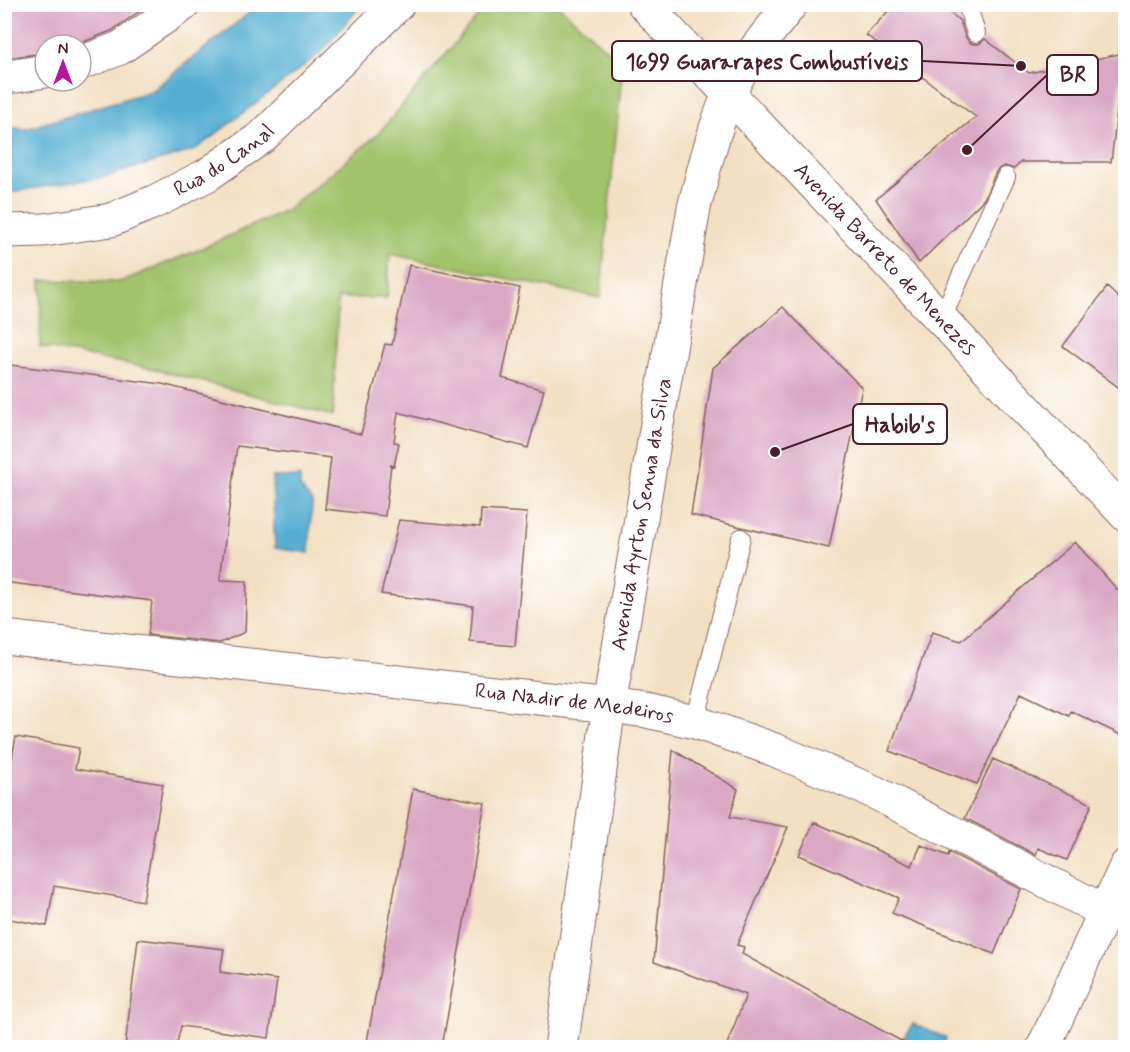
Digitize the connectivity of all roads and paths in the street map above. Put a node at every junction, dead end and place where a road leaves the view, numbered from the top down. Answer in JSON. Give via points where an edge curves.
{"nodes":[{"id":1,"x":184,"y":4,"type":"edge"},
{"id":2,"x":398,"y":4,"type":"edge"},
{"id":3,"x":644,"y":4,"type":"edge"},
{"id":4,"x":791,"y":4,"type":"edge"},
{"id":5,"x":967,"y":4,"type":"edge"},
{"id":6,"x":976,"y":33,"type":"dead end"},
{"id":7,"x":93,"y":58,"type":"edge"},
{"id":8,"x":33,"y":73,"type":"edge"},
{"id":9,"x":4,"y":76,"type":"edge"},
{"id":10,"x":729,"y":94,"type":"junction"},
{"id":11,"x":1006,"y":177,"type":"dead end"},
{"id":12,"x":4,"y":231,"type":"edge"},
{"id":13,"x":941,"y":320,"type":"junction"},
{"id":14,"x":1125,"y":515,"type":"edge"},
{"id":15,"x":741,"y":538,"type":"dead end"},
{"id":16,"x":4,"y":637,"type":"edge"},
{"id":17,"x":609,"y":705,"type":"junction"},
{"id":18,"x":695,"y":722,"type":"junction"},
{"id":19,"x":1125,"y":866,"type":"edge"},
{"id":20,"x":1104,"y":911,"type":"junction"},
{"id":21,"x":561,"y":1047,"type":"edge"},
{"id":22,"x":1043,"y":1047,"type":"edge"}],
"edges":[{"from":1,"to":7,"type":"street","via":[[120,48]]},
{"from":2,"to":12,"type":"street","name":"Rua do Canal","via":[[262,137],[207,175],[111,220],[44,230]]},
{"from":3,"to":10,"type":"street","name":"Avenida Barreto de Menezes"},
{"from":4,"to":10,"type":"street","name":"Avenida Ayrton Senna da Silva","via":[[747,61]]},
{"from":5,"to":6,"type":"lane"},
{"from":8,"to":9,"type":"street"},
{"from":10,"to":13,"type":"street","name":"Avenida Barreto de Menezes"},
{"from":10,"to":17,"type":"street","name":"Avenida Ayrton Senna da Silva","via":[[708,152],[694,208]]},
{"from":11,"to":13,"type":"lane"},
{"from":13,"to":14,"type":"street","name":"Avenida Barreto de Menezes"},
{"from":15,"to":18,"type":"lane"},
{"from":16,"to":17,"type":"street","name":"Rua Nadir de Medeiros"},
{"from":17,"to":18,"type":"street","name":"Rua Nadir de Medeiros"},
{"from":17,"to":21,"type":"street","name":"Avenida Ayrton Senna da Silva"},
{"from":18,"to":20,"type":"street","name":"Rua Nadir de Medeiros","via":[[775,750],[874,792]]},
{"from":19,"to":20,"type":"street"},
{"from":20,"to":22,"type":"street"}]}
